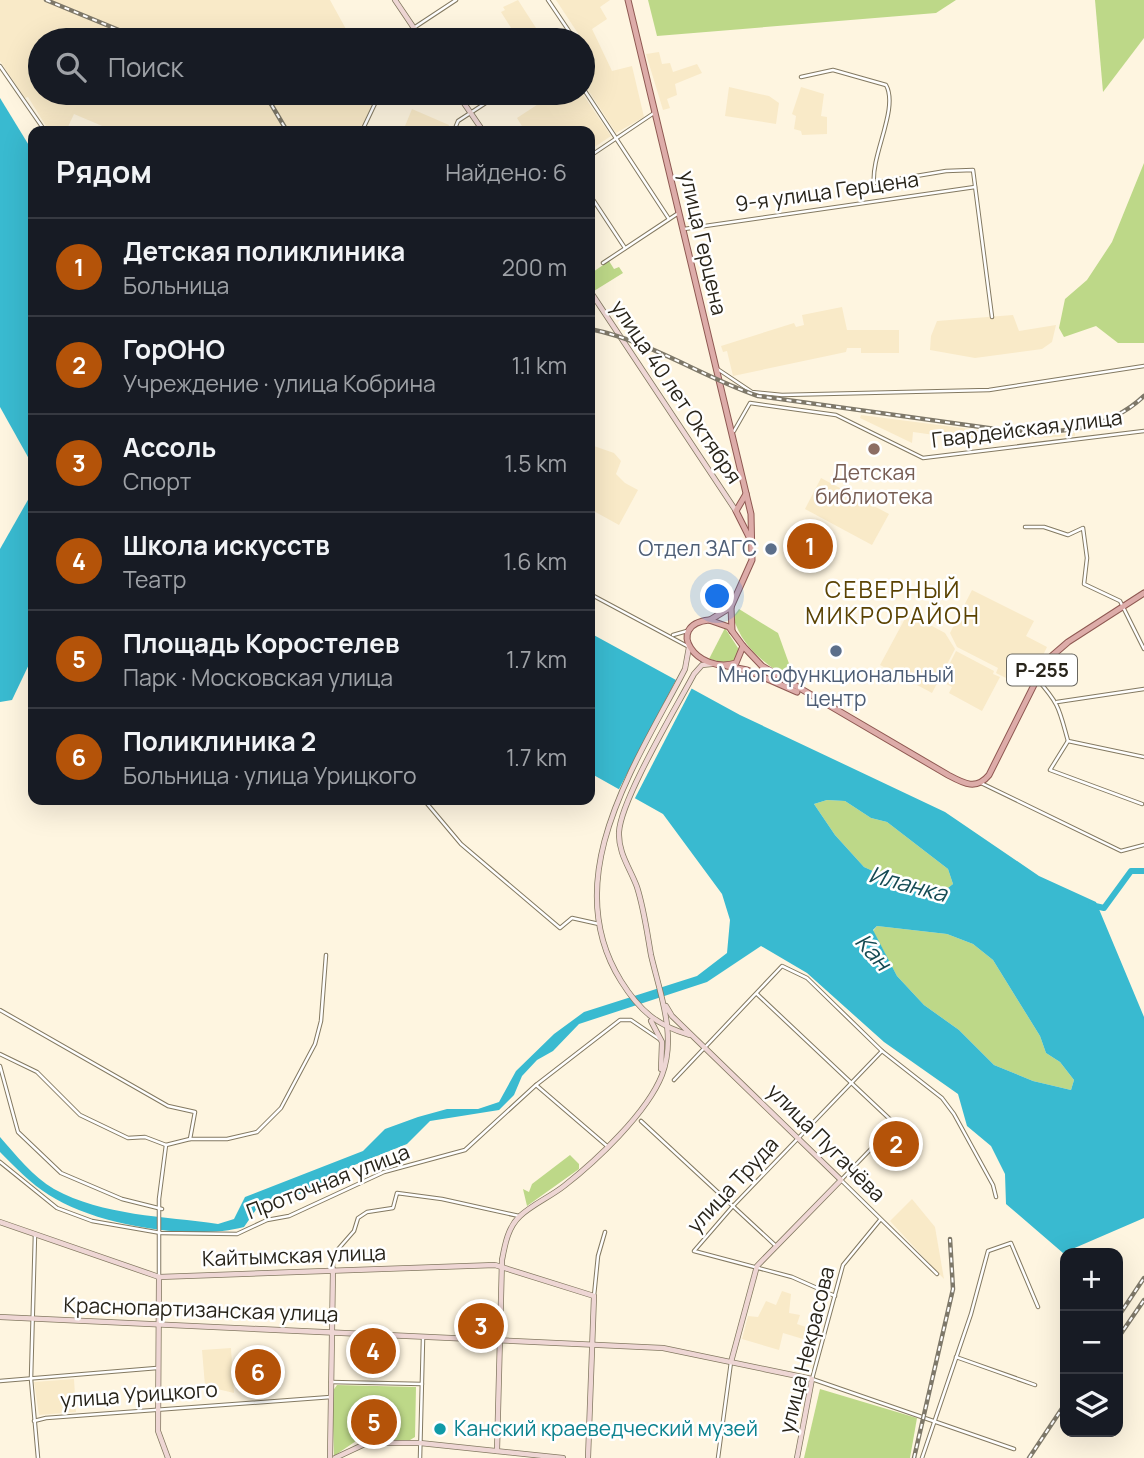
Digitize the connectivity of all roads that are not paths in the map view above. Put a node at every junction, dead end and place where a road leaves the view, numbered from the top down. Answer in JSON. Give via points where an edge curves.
{"nodes":[{"id":1,"x":395,"y":0,"type":"edge"},
{"id":2,"x":456,"y":0,"type":"edge"},
{"id":3,"x":548,"y":0,"type":"edge"},
{"id":4,"x":628,"y":0,"type":"edge"},
{"id":5,"x":414,"y":28,"type":"joint"},
{"id":6,"x":567,"y":28,"type":"edge"},
{"id":7,"x":0,"y":66,"type":"edge"},
{"id":8,"x":801,"y":77,"type":"dead end"},
{"id":9,"x":374,"y":105,"type":"edge"},
{"id":10,"x":465,"y":105,"type":"edge"},
{"id":11,"x":482,"y":105,"type":"edge"},
{"id":12,"x":594,"y":105,"type":"edge"},
{"id":13,"x":655,"y":112,"type":"junction"},
{"id":14,"x":470,"y":113,"type":"junction"},
{"id":15,"x":42,"y":126,"type":"edge"},
{"id":16,"x":364,"y":126,"type":"edge"},
{"id":17,"x":456,"y":126,"type":"edge"},
{"id":18,"x":479,"y":126,"type":"edge"},
{"id":19,"x":616,"y":138,"type":"junction"},
{"id":20,"x":595,"y":153,"type":"edge"},
{"id":21,"x":975,"y":187,"type":"junction"},
{"id":22,"x":595,"y":203,"type":"edge"},
{"id":23,"x":680,"y":212,"type":"junction"},
{"id":24,"x":669,"y":219,"type":"junction"},
{"id":25,"x":684,"y":229,"type":"junction"},
{"id":26,"x":625,"y":248,"type":"junction"},
{"id":27,"x":603,"y":263,"type":"dead end"},
{"id":28,"x":595,"y":299,"type":"edge"},
{"id":29,"x":992,"y":317,"type":"dead end"},
{"id":30,"x":1144,"y":366,"type":"edge"},
{"id":31,"x":716,"y":368,"type":"junction"},
{"id":32,"x":1144,"y":430,"type":"edge"},
{"id":33,"x":732,"y":434,"type":"junction"},
{"id":34,"x":746,"y":494,"type":"junction"},
{"id":35,"x":736,"y":511,"type":"junction"},
{"id":36,"x":1025,"y":527,"type":"dead end"},
{"id":37,"x":754,"y":547,"type":"junction"},
{"id":38,"x":1144,"y":593,"type":"edge"},
{"id":39,"x":595,"y":596,"type":"edge"},
{"id":40,"x":731,"y":607,"type":"junction"},
{"id":41,"x":1123,"y":607,"type":"junction"},
{"id":42,"x":709,"y":620,"type":"junction"},
{"id":43,"x":692,"y":626,"type":"junction"},
{"id":44,"x":733,"y":631,"type":"junction"},
{"id":45,"x":670,"y":634,"type":"junction"},
{"id":46,"x":743,"y":646,"type":"junction"},
{"id":47,"x":689,"y":647,"type":"junction"},
{"id":48,"x":1144,"y":649,"type":"edge"},
{"id":49,"x":713,"y":664,"type":"junction"},
{"id":50,"x":721,"y":664,"type":"junction"},
{"id":51,"x":1037,"y":679,"type":"junction"},
{"id":52,"x":1144,"y":689,"type":"edge"},
{"id":53,"x":814,"y":699,"type":"junction"},
{"id":54,"x":1057,"y":702,"type":"junction"},
{"id":55,"x":1068,"y":741,"type":"junction"},
{"id":56,"x":1144,"y":757,"type":"edge"},
{"id":57,"x":981,"y":783,"type":"junction"},
{"id":58,"x":1142,"y":804,"type":"dead end"},
{"id":59,"x":430,"y":806,"type":"edge"},
{"id":60,"x":1144,"y":845,"type":"edge"},
{"id":61,"x":599,"y":923,"type":"junction"},
{"id":62,"x":326,"y":955,"type":"dead end"},
{"id":63,"x":757,"y":995,"type":"junction"},
{"id":64,"x":663,"y":1002,"type":"junction"},
{"id":65,"x":0,"y":1010,"type":"edge"},
{"id":66,"x":650,"y":1019,"type":"junction"},
{"id":67,"x":668,"y":1029,"type":"junction"},
{"id":68,"x":692,"y":1035,"type":"junction"},
{"id":69,"x":661,"y":1040,"type":"junction"},
{"id":70,"x":708,"y":1047,"type":"junction"},
{"id":71,"x":882,"y":1051,"type":"junction"},
{"id":72,"x":0,"y":1054,"type":"edge"},
{"id":73,"x":0,"y":1066,"type":"edge"},
{"id":74,"x":674,"y":1080,"type":"dead end"},
{"id":75,"x":658,"y":1083,"type":"junction"},
{"id":76,"x":852,"y":1084,"type":"junction"},
{"id":77,"x":536,"y":1086,"type":"junction"},
{"id":78,"x":641,"y":1121,"type":"dead end"},
{"id":79,"x":799,"y":1138,"type":"junction"},
{"id":80,"x":190,"y":1139,"type":"junction"},
{"id":81,"x":166,"y":1145,"type":"junction"},
{"id":82,"x":607,"y":1146,"type":"junction"},
{"id":83,"x":0,"y":1162,"type":"edge"},
{"id":84,"x":841,"y":1180,"type":"junction"},
{"id":85,"x":996,"y":1197,"type":"dead end"},
{"id":86,"x":733,"y":1206,"type":"junction"},
{"id":87,"x":162,"y":1209,"type":"junction"},
{"id":88,"x":520,"y":1216,"type":"junction"},
{"id":89,"x":881,"y":1219,"type":"junction"},
{"id":90,"x":0,"y":1222,"type":"edge"},
{"id":91,"x":605,"y":1232,"type":"dead end"},
{"id":92,"x":161,"y":1233,"type":"junction"},
{"id":93,"x":35,"y":1234,"type":"junction"},
{"id":94,"x":776,"y":1246,"type":"junction"},
{"id":95,"x":757,"y":1266,"type":"junction"},
{"id":96,"x":502,"y":1267,"type":"junction"},
{"id":97,"x":333,"y":1269,"type":"junction"},
{"id":98,"x":937,"y":1274,"type":"dead end"},
{"id":99,"x":159,"y":1276,"type":"junction"},
{"id":100,"x":594,"y":1296,"type":"junction"},
{"id":101,"x":835,"y":1296,"type":"junction"},
{"id":102,"x":1038,"y":1307,"type":"dead end"},
{"id":103,"x":0,"y":1317,"type":"edge"},
{"id":104,"x":32,"y":1318,"type":"junction"},
{"id":105,"x":159,"y":1323,"type":"junction"},
{"id":106,"x":332,"y":1331,"type":"junction"},
{"id":107,"x":423,"y":1335,"type":"junction"},
{"id":108,"x":501,"y":1340,"type":"junction"},
{"id":109,"x":592,"y":1344,"type":"junction"},
{"id":110,"x":956,"y":1357,"type":"junction"},
{"id":111,"x":731,"y":1362,"type":"junction"},
{"id":112,"x":158,"y":1368,"type":"junction"},
{"id":113,"x":812,"y":1379,"type":"junction"},
{"id":114,"x":31,"y":1380,"type":"junction"},
{"id":115,"x":0,"y":1381,"type":"edge"},
{"id":116,"x":331,"y":1382,"type":"junction"},
{"id":117,"x":422,"y":1384,"type":"junction"},
{"id":118,"x":1035,"y":1385,"type":"dead end"},
{"id":119,"x":331,"y":1397,"type":"junction"},
{"id":120,"x":158,"y":1409,"type":"junction"},
{"id":121,"x":933,"y":1420,"type":"junction"},
{"id":122,"x":34,"y":1421,"type":"junction"},
{"id":123,"x":420,"y":1443,"type":"junction"},
{"id":124,"x":1014,"y":1448,"type":"dead end"},
{"id":125,"x":497,"y":1451,"type":"junction"},
{"id":126,"x":38,"y":1458,"type":"edge"},
{"id":127,"x":168,"y":1458,"type":"edge"},
{"id":128,"x":332,"y":1458,"type":"edge"},
{"id":129,"x":420,"y":1458,"type":"edge"},
{"id":130,"x":496,"y":1458,"type":"edge"},
{"id":131,"x":563,"y":1458,"type":"edge"},
{"id":132,"x":588,"y":1458,"type":"edge"},
{"id":133,"x":718,"y":1458,"type":"edge"},
{"id":134,"x":797,"y":1458,"type":"edge"},
{"id":135,"x":922,"y":1458,"type":"edge"}],
"edges":[{"from":1,"to":5,"type":"street"},
{"from":2,"to":5,"type":"street"},
{"from":3,"to":6,"type":"street"},
{"from":4,"to":13,"type":"main road","name":"улица Герцена"},
{"from":7,"to":15,"type":"street"},
{"from":8,"to":21,"type":"street","via":[[832,70],[886,85],[890,91],[872,167],[874,183],[972,170]]},
{"from":9,"to":16,"type":"street"},
{"from":10,"to":14,"type":"street"},
{"from":11,"to":14,"type":"street"},
{"from":12,"to":19,"type":"street"},
{"from":13,"to":19,"type":"street"},
{"from":13,"to":23,"type":"main road","name":"улица Герцена"},
{"from":14,"to":17,"type":"street"},
{"from":14,"to":18,"type":"street"},
{"from":19,"to":20,"type":"street"},
{"from":19,"to":24,"type":"street"},
{"from":21,"to":25,"type":"street","name":"9-я улица Герцена"},
{"from":21,"to":29,"type":"street"},
{"from":22,"to":26,"type":"street"},
{"from":23,"to":24,"type":"street"},
{"from":23,"to":25,"type":"main road","name":"улица Герцена"},
{"from":24,"to":26,"type":"street"},
{"from":25,"to":31,"type":"main road","name":"улица Герцена"},
{"from":26,"to":27,"type":"street"},
{"from":28,"to":35,"type":"street","name":"улица 40 лет Октября"},
{"from":30,"to":31,"type":"street","via":[[989,390],[782,395],[752,392]]},
{"from":31,"to":33,"type":"main road","name":"улица Герцена"},
{"from":32,"to":33,"type":"street","name":"Гвардейская улица","via":[[923,458],[836,415],[750,403]]},
{"from":33,"to":34,"type":"main road","name":"улица Герцена"},
{"from":34,"to":35,"type":"main road"},
{"from":34,"to":37,"type":"main road","name":"улица Герцена"},
{"from":35,"to":37,"type":"main road"},
{"from":36,"to":41,"type":"street","via":[[1068,535],[1083,528],[1084,584],[1121,601]]},
{"from":37,"to":40,"type":"main road"},
{"from":38,"to":41,"type":"main road","number":"Р-255"},
{"from":39,"to":45,"type":"street"},
{"from":40,"to":42,"type":"main road"},
{"from":40,"to":44,"type":"main road"},
{"from":41,"to":48,"type":"street"},
{"from":41,"to":51,"type":"main road","number":"Р-255","via":[[1046,660]]},
{"from":42,"to":43,"type":"main road"},
{"from":42,"to":44,"type":"main road"},
{"from":43,"to":45,"type":"street"},
{"from":43,"to":47,"type":"main road"},
{"from":44,"to":46,"type":"main road"},
{"from":45,"to":47,"type":"street"},
{"from":46,"to":50,"type":"main road","via":[[736,663]]},
{"from":46,"to":53,"type":"main road","via":[[762,666]]},
{"from":47,"to":49,"type":"main road","via":[[697,658]]},
{"from":47,"to":61,"type":"street","via":[[685,669],[618,800],[597,869]]},
{"from":49,"to":50,"type":"main road"},
{"from":49,"to":64,"type":"street","via":[[702,665],[694,674],[627,804],[619,839],[642,906]]},
{"from":50,"to":53,"type":"main road","via":[[747,670]]},
{"from":51,"to":54,"type":"street"},
{"from":51,"to":57,"type":"main road","number":"Р-255"},
{"from":52,"to":54,"type":"street"},
{"from":53,"to":57,"type":"main road","via":[[948,775],[968,785]]},
{"from":54,"to":55,"type":"street"},
{"from":55,"to":56,"type":"street"},
{"from":55,"to":58,"type":"street","via":[[1050,770]]},
{"from":57,"to":60,"type":"street","via":[[1121,851]]},
{"from":59,"to":61,"type":"street","via":[[461,844],[559,928],[572,918]]},
{"from":61,"to":66,"type":"street","via":[[606,952],[628,992]]},
{"from":62,"to":80,"type":"street","via":[[315,1044],[281,1108],[257,1132],[227,1139]]},
{"from":63,"to":70,"type":"street"},
{"from":63,"to":71,"type":"street","via":[[782,966],[807,978]]},
{"from":63,"to":76,"type":"street"},
{"from":64,"to":67,"type":"street"},
{"from":64,"to":68,"type":"street"},
{"from":65,"to":80,"type":"street","via":[[168,1106],[195,1112]]},
{"from":66,"to":67,"type":"street"},
{"from":66,"to":69,"type":"street"},
{"from":67,"to":68,"type":"street"},
{"from":67,"to":75,"type":"street","via":[[667,1057]]},
{"from":68,"to":70,"type":"street","name":"улица Пугачёва"},
{"from":69,"to":75,"type":"street"},
{"from":69,"to":77,"type":"street","name":"Проточная улица","via":[[631,1020],[620,1020]]},
{"from":70,"to":74,"type":"street"},
{"from":70,"to":79,"type":"street","name":"улица Пугачёва"},
{"from":71,"to":76,"type":"street","name":"улица Труда"},
{"from":71,"to":85,"type":"street","via":[[942,1098]]},
{"from":72,"to":81,"type":"street","via":[[37,1072],[80,1115],[128,1138],[145,1137]]},
{"from":73,"to":87,"type":"street","via":[[18,1132],[61,1173]]},
{"from":75,"to":82,"type":"street"},
{"from":76,"to":79,"type":"street","name":"улица Труда"},
{"from":76,"to":84,"type":"street","via":[[895,1124]]},
{"from":77,"to":82,"type":"street"},
{"from":77,"to":92,"type":"street","name":"Проточная улица","via":[[465,1150],[384,1172],[289,1216],[237,1234]]},
{"from":78,"to":86,"type":"street"},
{"from":79,"to":84,"type":"street","name":"улица Пугачёва"},
{"from":79,"to":86,"type":"street","name":"улица Труда"},
{"from":80,"to":81,"type":"street"},
{"from":81,"to":87,"type":"street","via":[[159,1199]]},
{"from":82,"to":88,"type":"street","via":[[562,1187]]},
{"from":83,"to":92,"type":"street","name":"Проточная улица","via":[[57,1208],[92,1221]]},
{"from":84,"to":89,"type":"street","name":"улица Пугачёва"},
{"from":84,"to":94,"type":"street"},
{"from":86,"to":94,"type":"street"},
{"from":86,"to":95,"type":"street","name":"улица Труда","via":[[694,1251]]},
{"from":87,"to":92,"type":"street"},
{"from":88,"to":96,"type":"street","via":[[509,1232]]},
{"from":88,"to":97,"type":"street","via":[[397,1193],[393,1208],[358,1217],[354,1231],[332,1255]]},
{"from":89,"to":98,"type":"street","name":"улица Пугачёва"},
{"from":89,"to":101,"type":"street","name":"улица Некрасова","via":[[843,1265]]},
{"from":90,"to":93,"type":"street","name":"Кайтымская улица"},
{"from":91,"to":100,"type":"street"},
{"from":92,"to":99,"type":"street"},
{"from":93,"to":99,"type":"street","name":"Кайтымская улица"},
{"from":93,"to":104,"type":"street"},
{"from":94,"to":95,"type":"street"},
{"from":95,"to":101,"type":"street"},
{"from":95,"to":111,"type":"street"},
{"from":96,"to":97,"type":"street","name":"Кайтымская улица"},
{"from":96,"to":100,"type":"street","name":"Кайтымская улица"},
{"from":96,"to":108,"type":"street"},
{"from":97,"to":99,"type":"street","name":"Кайтымская улица"},
{"from":97,"to":106,"type":"street"},
{"from":99,"to":105,"type":"street"},
{"from":100,"to":109,"type":"street"},
{"from":101,"to":113,"type":"street","name":"улица Некрасова"},
{"from":102,"to":110,"type":"street","via":[[1011,1243],[988,1251]]},
{"from":103,"to":104,"type":"street","name":"Краснопартизанская улица"},
{"from":104,"to":105,"type":"street","name":"Краснопартизанская улица"},
{"from":104,"to":114,"type":"street"},
{"from":105,"to":106,"type":"street","name":"Краснопартизанская улица"},
{"from":105,"to":112,"type":"street"},
{"from":106,"to":107,"type":"street","name":"Краснопартизанская улица"},
{"from":106,"to":116,"type":"street"},
{"from":107,"to":108,"type":"street","name":"Краснопартизанская улица"},
{"from":107,"to":117,"type":"street"},
{"from":108,"to":109,"type":"street","name":"Краснопартизанская улица"},
{"from":108,"to":125,"type":"street"},
{"from":109,"to":111,"type":"street","name":"Краснопартизанская улица","via":[[663,1348]]},
{"from":109,"to":132,"type":"street"},
{"from":110,"to":118,"type":"street"},
{"from":110,"to":121,"type":"street"},
{"from":111,"to":113,"type":"street","name":"Краснопартизанская улица"},
{"from":111,"to":133,"type":"street"},
{"from":112,"to":114,"type":"street"},
{"from":112,"to":120,"type":"street"},
{"from":113,"to":121,"type":"street","name":"Краснопартизанская улица"},
{"from":113,"to":134,"type":"street","name":"улица Некрасова"},
{"from":114,"to":115,"type":"street"},
{"from":114,"to":122,"type":"street"},
{"from":116,"to":117,"type":"street"},
{"from":116,"to":119,"type":"street"},
{"from":117,"to":123,"type":"street"},
{"from":119,"to":120,"type":"street","name":"улица Урицкого"},
{"from":119,"to":128,"type":"street"},
{"from":120,"to":122,"type":"street","name":"улица Урицкого"},
{"from":120,"to":127,"type":"street","via":[[158,1436]]},
{"from":121,"to":124,"type":"street","name":"Краснопартизанская улица"},
{"from":121,"to":135,"type":"street"},
{"from":122,"to":126,"type":"street"},
{"from":123,"to":125,"type":"street"},
{"from":123,"to":128,"type":"street","via":[[367,1443]]},
{"from":123,"to":129,"type":"street"},
{"from":125,"to":130,"type":"street"},
{"from":125,"to":131,"type":"street"}]}
